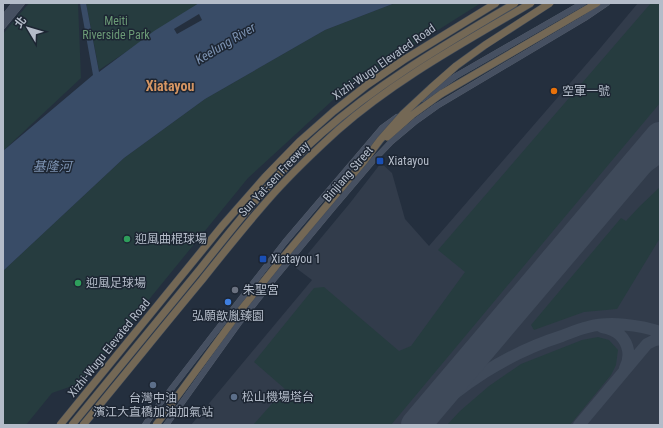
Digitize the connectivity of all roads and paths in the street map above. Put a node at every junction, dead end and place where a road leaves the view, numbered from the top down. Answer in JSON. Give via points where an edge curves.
{"nodes":[{"id":1,"x":15,"y":3,"type":"edge"},
{"id":2,"x":22,"y":3,"type":"edge"},
{"id":3,"x":496,"y":3,"type":"edge"},
{"id":4,"x":515,"y":3,"type":"edge"},
{"id":5,"x":531,"y":3,"type":"edge"},
{"id":6,"x":550,"y":3,"type":"edge"},
{"id":7,"x":583,"y":3,"type":"edge"},
{"id":8,"x":597,"y":3,"type":"edge"},
{"id":9,"x":607,"y":3,"type":"edge"},
{"id":10,"x":3,"y":18,"type":"edge"},
{"id":11,"x":3,"y":26,"type":"edge"},
{"id":12,"x":429,"y":95,"type":"junction"},
{"id":13,"x":437,"y":106,"type":"junction"},
{"id":14,"x":365,"y":160,"type":"junction"},
{"id":15,"x":60,"y":425,"type":"edge"},
{"id":16,"x":72,"y":425,"type":"edge"},
{"id":17,"x":83,"y":425,"type":"edge"},
{"id":18,"x":145,"y":425,"type":"edge"},
{"id":19,"x":156,"y":425,"type":"edge"},
{"id":20,"x":166,"y":425,"type":"edge"}],
"edges":[{"from":1,"to":10,"type":"main road"},
{"from":2,"to":11,"type":"main road"},
{"from":3,"to":15,"type":"highway","name":"Xizhi-Wugu Elevated Road","bridge":true,"via":[[404,59],[367,85],[300,141],[264,176]]},
{"from":4,"to":16,"type":"highway","name":"Sun Yat-sen Freeway","bridge":true,"via":[[382,85],[321,134],[255,202]]},
{"from":5,"to":17,"type":"highway","name":"Sun Yat-sen Freeway","bridge":true,"via":[[406,79],[339,129],[305,161],[245,226]]},
{"from":6,"to":14,"type":"highway","bridge":true,"via":[[456,66],[403,114]]},
{"from":7,"to":12,"type":"main road","name":"Binjiang Street","via":[[456,76]]},
{"from":8,"to":14,"type":"highway","bridge":true,"via":[[441,94],[412,115]]},
{"from":9,"to":13,"type":"main road","name":"Binjiang Street"},
{"from":12,"to":13,"type":"main road"},
{"from":12,"to":18,"type":"main road","name":"Binjiang Street","via":[[382,128],[348,167],[285,242]]},
{"from":13,"to":20,"type":"main road","name":"Binjiang Street","via":[[391,142],[332,209],[239,323]]},
{"from":14,"to":19,"type":"highway","bridge":true,"via":[[240,311]]}]}
